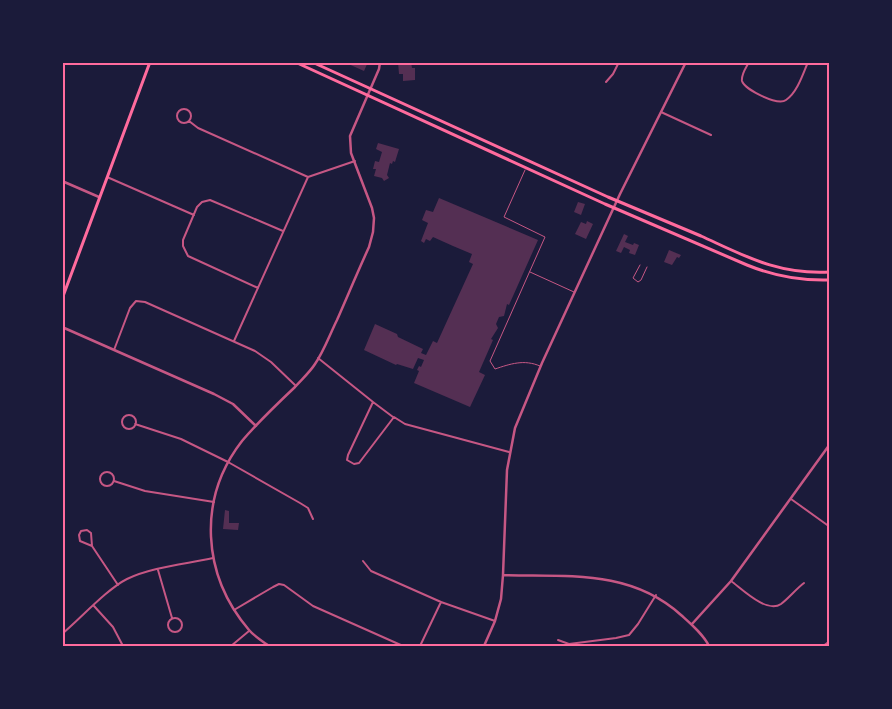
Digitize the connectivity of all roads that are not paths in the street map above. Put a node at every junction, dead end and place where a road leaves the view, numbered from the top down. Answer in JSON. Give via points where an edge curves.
{"nodes":[{"id":1,"x":150,"y":62,"type":"edge"},
{"id":2,"x":294,"y":62,"type":"edge"},
{"id":3,"x":312,"y":62,"type":"edge"},
{"id":4,"x":380,"y":62,"type":"edge"},
{"id":5,"x":620,"y":62,"type":"edge"},
{"id":6,"x":686,"y":62,"type":"edge"},
{"id":7,"x":749,"y":62,"type":"edge"},
{"id":8,"x":808,"y":62,"type":"edge"},
{"id":9,"x":606,"y":82,"type":"dead end"},
{"id":10,"x":370,"y":90,"type":"junction"},
{"id":11,"x":367,"y":96,"type":"junction"},
{"id":12,"x":661,"y":112,"type":"junction"},
{"id":13,"x":190,"y":121,"type":"junction"},
{"id":14,"x":711,"y":135,"type":"dead end"},
{"id":15,"x":526,"y":159,"type":"junction"},
{"id":16,"x":355,"y":161,"type":"junction"},
{"id":17,"x":523,"y":166,"type":"junction"},
{"id":18,"x":107,"y":177,"type":"junction"},
{"id":19,"x":308,"y":177,"type":"junction"},
{"id":20,"x":62,"y":180,"type":"edge"},
{"id":21,"x":99,"y":197,"type":"junction"},
{"id":22,"x":617,"y":200,"type":"junction"},
{"id":23,"x":614,"y":207,"type":"junction"},
{"id":24,"x":194,"y":215,"type":"junction"},
{"id":25,"x":284,"y":231,"type":"junction"},
{"id":26,"x":640,"y":265,"type":"dead end"},
{"id":27,"x":647,"y":267,"type":"dead end"},
{"id":28,"x":530,"y":271,"type":"junction"},
{"id":29,"x":830,"y":272,"type":"edge"},
{"id":30,"x":830,"y":280,"type":"edge"},
{"id":31,"x":258,"y":288,"type":"junction"},
{"id":32,"x":575,"y":293,"type":"junction"},
{"id":33,"x":62,"y":299,"type":"edge"},
{"id":34,"x":62,"y":327,"type":"edge"},
{"id":35,"x":234,"y":342,"type":"junction"},
{"id":36,"x":114,"y":350,"type":"junction"},
{"id":37,"x":318,"y":358,"type":"junction"},
{"id":38,"x":540,"y":366,"type":"junction"},
{"id":39,"x":296,"y":386,"type":"junction"},
{"id":40,"x":373,"y":402,"type":"junction"},
{"id":41,"x":394,"y":417,"type":"junction"},
{"id":42,"x":135,"y":424,"type":"junction"},
{"id":43,"x":256,"y":426,"type":"junction"},
{"id":44,"x":830,"y":444,"type":"edge"},
{"id":45,"x":510,"y":452,"type":"junction"},
{"id":46,"x":228,"y":462,"type":"junction"},
{"id":47,"x":114,"y":481,"type":"junction"},
{"id":48,"x":790,"y":498,"type":"junction"},
{"id":49,"x":214,"y":502,"type":"junction"},
{"id":50,"x":313,"y":519,"type":"dead end"},
{"id":51,"x":830,"y":527,"type":"edge"},
{"id":52,"x":92,"y":546,"type":"junction"},
{"id":53,"x":213,"y":558,"type":"junction"},
{"id":54,"x":363,"y":561,"type":"dead end"},
{"id":55,"x":158,"y":570,"type":"junction"},
{"id":56,"x":503,"y":575,"type":"junction"},
{"id":57,"x":731,"y":580,"type":"junction"},
{"id":58,"x":804,"y":583,"type":"dead end"},
{"id":59,"x":118,"y":586,"type":"junction"},
{"id":60,"x":656,"y":595,"type":"junction"},
{"id":61,"x":441,"y":602,"type":"junction"},
{"id":62,"x":94,"y":606,"type":"junction"},
{"id":63,"x":234,"y":610,"type":"junction"},
{"id":64,"x":172,"y":618,"type":"junction"},
{"id":65,"x":495,"y":620,"type":"junction"},
{"id":66,"x":692,"y":624,"type":"junction"},
{"id":67,"x":250,"y":631,"type":"junction"},
{"id":68,"x":62,"y":634,"type":"edge"},
{"id":69,"x":558,"y":640,"type":"dead end"},
{"id":70,"x":830,"y":641,"type":"edge"},
{"id":71,"x":123,"y":646,"type":"edge"},
{"id":72,"x":231,"y":646,"type":"edge"},
{"id":73,"x":269,"y":646,"type":"edge"},
{"id":74,"x":403,"y":646,"type":"edge"},
{"id":75,"x":420,"y":646,"type":"edge"},
{"id":76,"x":484,"y":646,"type":"edge"},
{"id":77,"x":709,"y":646,"type":"edge"},
{"id":78,"x":823,"y":646,"type":"edge"}],
"edges":[{"from":1,"to":18,"type":"main road"},
{"from":2,"to":11,"type":"main road"},
{"from":3,"to":10,"type":"main road"},
{"from":4,"to":10,"type":"street"},
{"from":5,"to":9,"type":"street"},
{"from":6,"to":12,"type":"street"},
{"from":7,"to":8,"type":"street","via":[[742,76],[746,87],[782,102],[793,93]]},
{"from":10,"to":11,"type":"street"},
{"from":10,"to":15,"type":"main road"},
{"from":11,"to":16,"type":"street","via":[[350,136]]},
{"from":11,"to":17,"type":"main road"},
{"from":12,"to":14,"type":"street"},
{"from":12,"to":22,"type":"street"},
{"from":13,"to":13,"type":"street","via":[[189,110],[180,110],[178,120],[184,124]]},
{"from":13,"to":19,"type":"street","via":[[198,128]]},
{"from":15,"to":17,"type":"lane"},
{"from":15,"to":22,"type":"main road"},
{"from":16,"to":19,"type":"street"},
{"from":16,"to":37,"type":"street","via":[[372,208],[373,232]]},
{"from":17,"to":23,"type":"main road"},
{"from":17,"to":28,"type":"lane","via":[[525,170],[504,217],[545,237]]},
{"from":18,"to":21,"type":"main road"},
{"from":18,"to":24,"type":"street"},
{"from":19,"to":25,"type":"street"},
{"from":20,"to":21,"type":"street"},
{"from":21,"to":33,"type":"main road"},
{"from":22,"to":23,"type":"street"},
{"from":22,"to":29,"type":"main road","via":[[768,266],[791,271]]},
{"from":23,"to":30,"type":"main road","via":[[766,273]]},
{"from":23,"to":32,"type":"street"},
{"from":24,"to":25,"type":"street","via":[[202,202],[210,200]]},
{"from":24,"to":31,"type":"street","via":[[183,240],[188,256]]},
{"from":25,"to":31,"type":"street"},
{"from":26,"to":27,"type":"lane","via":[[634,278],[638,282]]},
{"from":28,"to":32,"type":"lane"},
{"from":28,"to":38,"type":"lane","via":[[490,361],[495,369],[516,362]]},
{"from":31,"to":35,"type":"street"},
{"from":32,"to":38,"type":"street"},
{"from":34,"to":36,"type":"street"},
{"from":35,"to":36,"type":"street","via":[[145,302],[136,302],[130,308]]},
{"from":35,"to":39,"type":"street","via":[[271,362]]},
{"from":36,"to":43,"type":"street","via":[[233,404]]},
{"from":37,"to":39,"type":"street"},
{"from":37,"to":40,"type":"street"},
{"from":38,"to":45,"type":"street","via":[[515,428]]},
{"from":39,"to":43,"type":"street"},
{"from":40,"to":41,"type":"street"},
{"from":40,"to":41,"type":"street","via":[[347,460],[354,464],[359,462]]},
{"from":41,"to":45,"type":"street","via":[[405,424]]},
{"from":42,"to":42,"type":"street","via":[[135,418],[130,415],[122,420],[122,426],[127,429]]},
{"from":42,"to":46,"type":"street","via":[[181,438]]},
{"from":43,"to":46,"type":"street"},
{"from":44,"to":48,"type":"street"},
{"from":45,"to":56,"type":"street"},
{"from":46,"to":49,"type":"street"},
{"from":46,"to":50,"type":"street","via":[[308,508]]},
{"from":47,"to":47,"type":"street","via":[[113,474],[108,472],[100,476],[104,486]]},
{"from":47,"to":49,"type":"street","via":[[145,491]]},
{"from":48,"to":51,"type":"street"},
{"from":48,"to":57,"type":"street"},
{"from":49,"to":53,"type":"street","via":[[210,528]]},
{"from":52,"to":52,"type":"street","via":[[80,540],[81,531],[91,533]]},
{"from":52,"to":59,"type":"street"},
{"from":53,"to":55,"type":"street"},
{"from":53,"to":63,"type":"street","via":[[223,590]]},
{"from":54,"to":61,"type":"street","via":[[371,571]]},
{"from":55,"to":59,"type":"street","via":[[126,579]]},
{"from":55,"to":64,"type":"street"},
{"from":56,"to":60,"type":"street","via":[[600,578]]},
{"from":56,"to":65,"type":"street"},
{"from":57,"to":58,"type":"street","via":[[771,607],[780,604]]},
{"from":57,"to":66,"type":"street"},
{"from":59,"to":62,"type":"street"},
{"from":60,"to":66,"type":"street"},
{"from":60,"to":69,"type":"street","via":[[629,635],[569,644]]},
{"from":61,"to":65,"type":"street"},
{"from":61,"to":75,"type":"street"},
{"from":62,"to":68,"type":"street"},
{"from":62,"to":71,"type":"street","via":[[113,627]]},
{"from":63,"to":67,"type":"street"},
{"from":63,"to":74,"type":"street","via":[[273,586],[284,585],[313,606]]},
{"from":64,"to":64,"type":"street","via":[[168,627],[176,632],[181,628],[181,622]]},
{"from":65,"to":76,"type":"street"},
{"from":66,"to":77,"type":"street"},
{"from":67,"to":72,"type":"street"},
{"from":67,"to":73,"type":"street"},
{"from":70,"to":78,"type":"street"}]}
